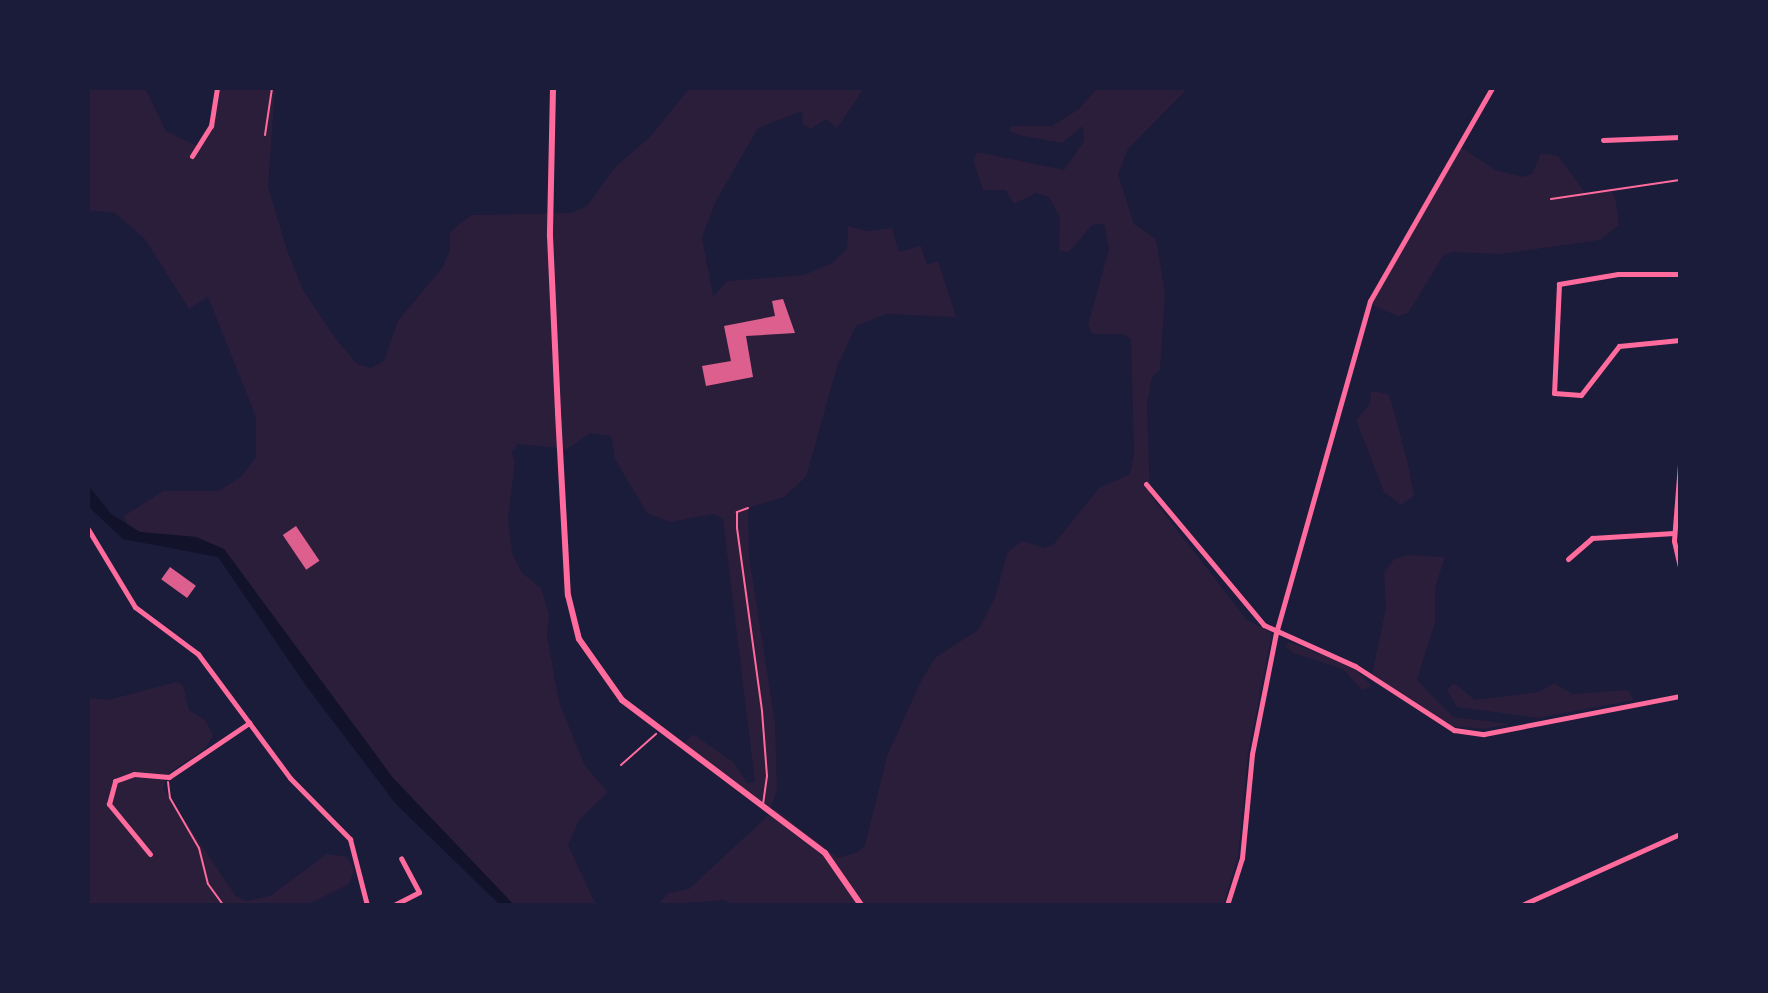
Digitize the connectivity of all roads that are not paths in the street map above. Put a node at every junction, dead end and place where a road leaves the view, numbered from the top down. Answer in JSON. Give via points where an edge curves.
{"nodes":[{"id":1,"x":217,"y":88,"type":"edge"},
{"id":2,"x":553,"y":88,"type":"edge"},
{"id":3,"x":1492,"y":88,"type":"edge"},
{"id":4,"x":1680,"y":137,"type":"edge"},
{"id":5,"x":1603,"y":140,"type":"dead end"},
{"id":6,"x":192,"y":156,"type":"dead end"},
{"id":7,"x":1680,"y":274,"type":"edge"},
{"id":8,"x":1680,"y":340,"type":"edge"},
{"id":9,"x":1680,"y":464,"type":"edge"},
{"id":10,"x":1146,"y":484,"type":"dead end"},
{"id":11,"x":748,"y":508,"type":"dead end"},
{"id":12,"x":88,"y":529,"type":"edge"},
{"id":13,"x":1674,"y":533,"type":"junction"},
{"id":14,"x":1568,"y":559,"type":"dead end"},
{"id":15,"x":1680,"y":567,"type":"edge"},
{"id":16,"x":1276,"y":633,"type":"junction"},
{"id":17,"x":1680,"y":696,"type":"edge"},
{"id":18,"x":249,"y":723,"type":"junction"},
{"id":19,"x":762,"y":804,"type":"junction"},
{"id":20,"x":1680,"y":834,"type":"edge"},
{"id":21,"x":150,"y":854,"type":"dead end"},
{"id":22,"x":401,"y":858,"type":"dead end"},
{"id":23,"x":367,"y":905,"type":"edge"},
{"id":24,"x":394,"y":905,"type":"edge"},
{"id":25,"x":861,"y":905,"type":"edge"},
{"id":26,"x":1227,"y":905,"type":"edge"},
{"id":27,"x":1522,"y":905,"type":"edge"}],
"edges":[{"from":1,"to":6,"type":"street","via":[[211,126]]},
{"from":2,"to":19,"type":"street","via":[[550,236],[572,617],[604,680],[660,731]]},
{"from":3,"to":16,"type":"street","via":[[1370,301]]},
{"from":4,"to":5,"type":"street"},
{"from":7,"to":8,"type":"street","via":[[1618,274],[1559,284],[1554,393],[1581,395],[1619,346]]},
{"from":9,"to":13,"type":"street"},
{"from":10,"to":16,"type":"street","via":[[1243,604]]},
{"from":11,"to":19,"type":"lane","via":[[737,512],[737,528],[762,711],[767,776]]},
{"from":12,"to":18,"type":"street","via":[[135,607],[187,643]]},
{"from":13,"to":14,"type":"street","via":[[1592,538]]},
{"from":13,"to":15,"type":"street"},
{"from":16,"to":17,"type":"street","via":[[1355,666],[1439,723],[1467,734]]},
{"from":16,"to":26,"type":"street","via":[[1252,754],[1242,858]]},
{"from":18,"to":21,"type":"street","via":[[169,777],[124,776],[109,792],[109,804]]},
{"from":18,"to":23,"type":"street","via":[[290,778],[350,839]]},
{"from":19,"to":25,"type":"street","via":[[825,853]]},
{"from":20,"to":27,"type":"street"},
{"from":22,"to":24,"type":"street","via":[[419,892]]}]}
